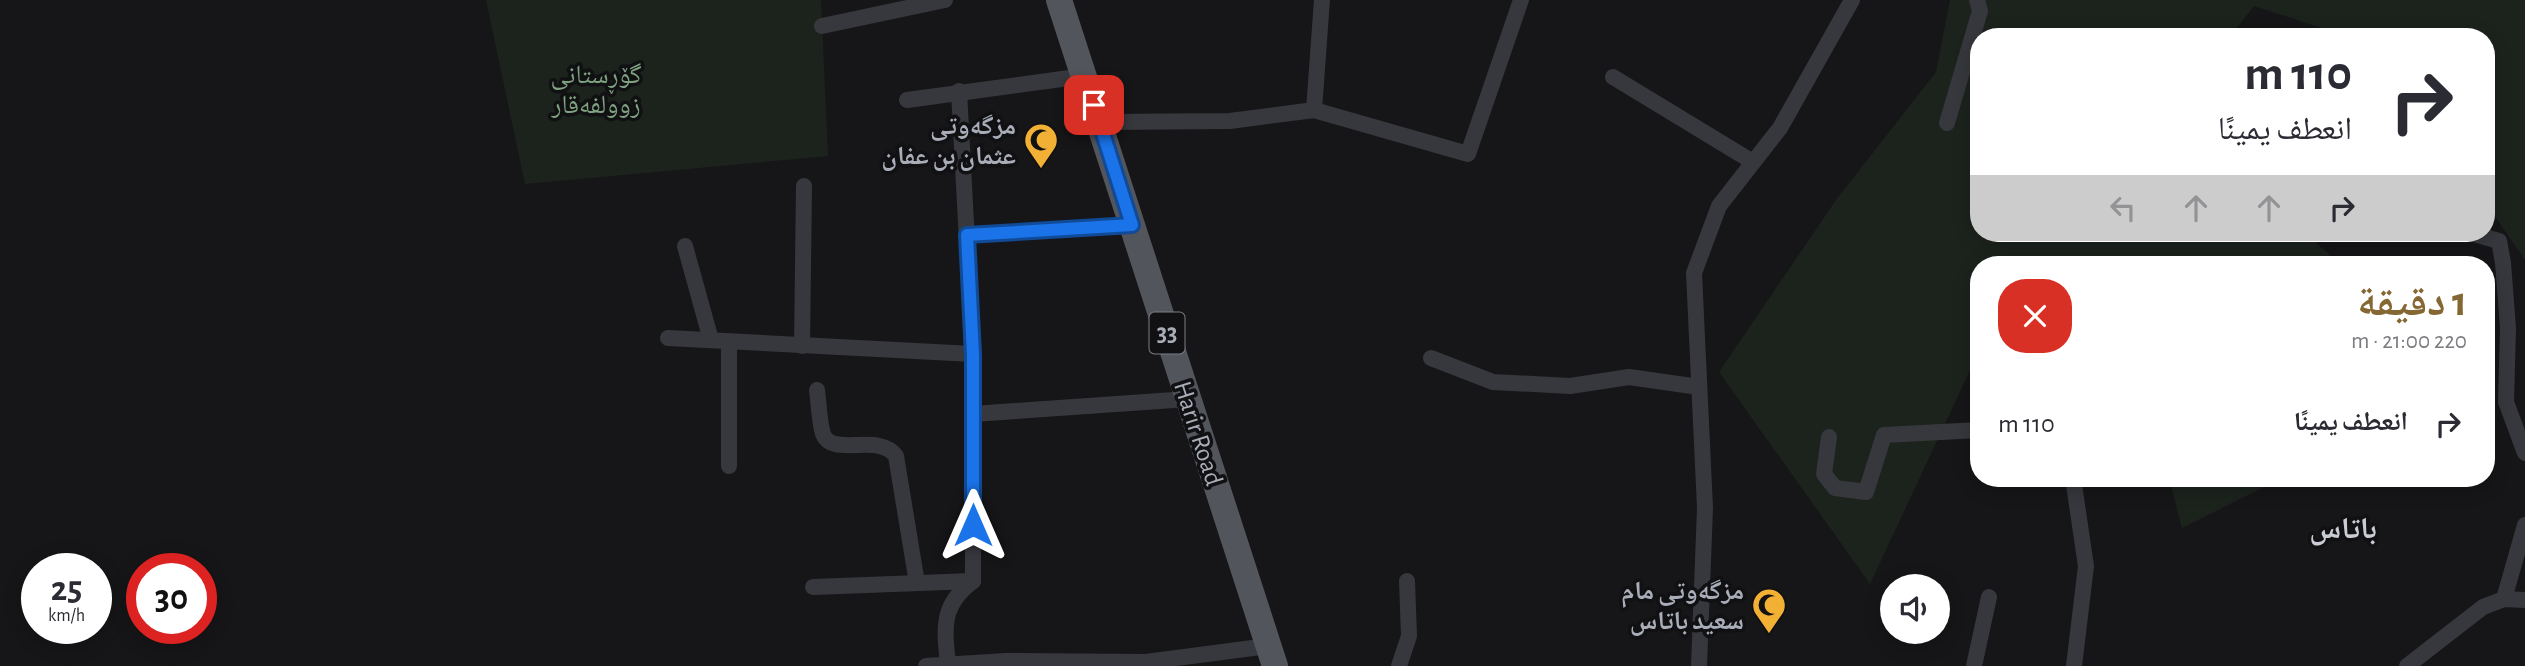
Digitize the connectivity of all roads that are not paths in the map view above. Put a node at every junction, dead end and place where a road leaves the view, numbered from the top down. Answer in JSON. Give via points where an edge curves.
{"nodes":[{"id":1,"x":945,"y":0,"type":"edge"},
{"id":2,"x":1059,"y":0,"type":"edge"},
{"id":3,"x":1322,"y":0,"type":"edge"},
{"id":4,"x":1521,"y":0,"type":"edge"},
{"id":5,"x":1852,"y":0,"type":"edge"},
{"id":6,"x":1977,"y":0,"type":"edge"},
{"id":7,"x":890,"y":6,"type":"edge"},
{"id":8,"x":822,"y":26,"type":"dead end"},
{"id":9,"x":1975,"y":28,"type":"edge"},
{"id":10,"x":1970,"y":45,"type":"edge"},
{"id":11,"x":1084,"y":76,"type":"junction"},
{"id":12,"x":1613,"y":77,"type":"dead end"},
{"id":13,"x":959,"y":91,"type":"junction"},
{"id":14,"x":907,"y":100,"type":"dead end"},
{"id":15,"x":1314,"y":110,"type":"junction"},
{"id":16,"x":1947,"y":123,"type":"dead end"},
{"id":17,"x":1100,"y":127,"type":"junction"},
{"id":18,"x":1753,"y":162,"type":"junction"},
{"id":19,"x":804,"y":186,"type":"dead end"},
{"id":20,"x":1132,"y":225,"type":"junction"},
{"id":21,"x":967,"y":235,"type":"junction"},
{"id":22,"x":2495,"y":240,"type":"edge"},
{"id":23,"x":685,"y":246,"type":"dead end"},
{"id":24,"x":668,"y":338,"type":"dead end"},
{"id":25,"x":711,"y":340,"type":"junction"},
{"id":26,"x":729,"y":342,"type":"junction"},
{"id":27,"x":802,"y":345,"type":"junction"},
{"id":28,"x":973,"y":355,"type":"junction"},
{"id":29,"x":1432,"y":358,"type":"dead end"},
{"id":30,"x":1699,"y":387,"type":"junction"},
{"id":31,"x":817,"y":390,"type":"dead end"},
{"id":32,"x":1188,"y":399,"type":"junction"},
{"id":33,"x":973,"y":414,"type":"junction"},
{"id":34,"x":1970,"y":430,"type":"edge"},
{"id":35,"x":1829,"y":437,"type":"dead end"},
{"id":36,"x":2525,"y":453,"type":"edge"},
{"id":37,"x":729,"y":466,"type":"dead end"},
{"id":38,"x":2074,"y":487,"type":"edge"},
{"id":39,"x":2525,"y":526,"type":"edge"},
{"id":40,"x":973,"y":580,"type":"junction"},
{"id":41,"x":1407,"y":580,"type":"dead end"},
{"id":42,"x":917,"y":583,"type":"junction"},
{"id":43,"x":813,"y":587,"type":"dead end"},
{"id":44,"x":1989,"y":597,"type":"dead end"},
{"id":45,"x":2504,"y":599,"type":"junction"},
{"id":46,"x":2525,"y":600,"type":"edge"},
{"id":47,"x":1272,"y":656,"type":"edge"},
{"id":48,"x":948,"y":664,"type":"junction"},
{"id":49,"x":926,"y":666,"type":"edge"},
{"id":50,"x":1399,"y":666,"type":"edge"},
{"id":51,"x":1699,"y":666,"type":"edge"},
{"id":52,"x":1974,"y":666,"type":"edge"},
{"id":53,"x":2074,"y":666,"type":"edge"},
{"id":54,"x":2407,"y":666,"type":"edge"}],
"edges":[{"from":1,"to":7,"type":"street"},
{"from":2,"to":11,"type":"main road","name":"Harir Road","number":"33"},
{"from":3,"to":15,"type":"street"},
{"from":4,"to":15,"type":"street","via":[[1468,154]]},
{"from":5,"to":18,"type":"street","via":[[1780,128]]},
{"from":6,"to":9,"type":"street","via":[[1980,11]]},
{"from":7,"to":8,"type":"street"},
{"from":10,"to":16,"type":"street"},
{"from":11,"to":13,"type":"street"},
{"from":11,"to":17,"type":"main road","name":"Harir Road","number":"33"},
{"from":12,"to":18,"type":"street"},
{"from":13,"to":14,"type":"street"},
{"from":13,"to":21,"type":"street"},
{"from":15,"to":17,"type":"street","via":[[1230,121],[1105,122]]},
{"from":17,"to":20,"type":"main road","name":"Harir Road","number":"33"},
{"from":18,"to":30,"type":"street","via":[[1719,206],[1694,273]]},
{"from":19,"to":27,"type":"street"},
{"from":20,"to":21,"type":"street"},
{"from":20,"to":32,"type":"main road","name":"Harir Road","number":"33"},
{"from":21,"to":28,"type":"street"},
{"from":22,"to":36,"type":"street","via":[[2504,263],[2506,402]]},
{"from":23,"to":25,"type":"street"},
{"from":24,"to":25,"type":"street"},
{"from":25,"to":26,"type":"street"},
{"from":26,"to":27,"type":"street"},
{"from":26,"to":37,"type":"street"},
{"from":27,"to":28,"type":"street"},
{"from":28,"to":33,"type":"street"},
{"from":29,"to":30,"type":"street","via":[[1493,382],[1570,386],[1629,377]]},
{"from":30,"to":51,"type":"street","via":[[1704,508]]},
{"from":31,"to":42,"type":"street","via":[[828,442],[882,444],[896,456]]},
{"from":32,"to":33,"type":"street"},
{"from":32,"to":47,"type":"main road","name":"Harir Road","number":"33"},
{"from":33,"to":40,"type":"street"},
{"from":34,"to":35,"type":"street","via":[[1884,435],[1866,492],[1835,488],[1824,474]]},
{"from":38,"to":53,"type":"street","via":[[2086,566]]},
{"from":39,"to":45,"type":"street"},
{"from":40,"to":42,"type":"street"},
{"from":40,"to":48,"type":"street","via":[[955,594],[948,612]]},
{"from":41,"to":50,"type":"street","via":[[1409,636]]},
{"from":42,"to":43,"type":"street"},
{"from":44,"to":52,"type":"street"},
{"from":45,"to":46,"type":"street"},
{"from":45,"to":54,"type":"street","via":[[2483,607]]},
{"from":47,"to":48,"type":"street"},
{"from":48,"to":49,"type":"street"}]}
